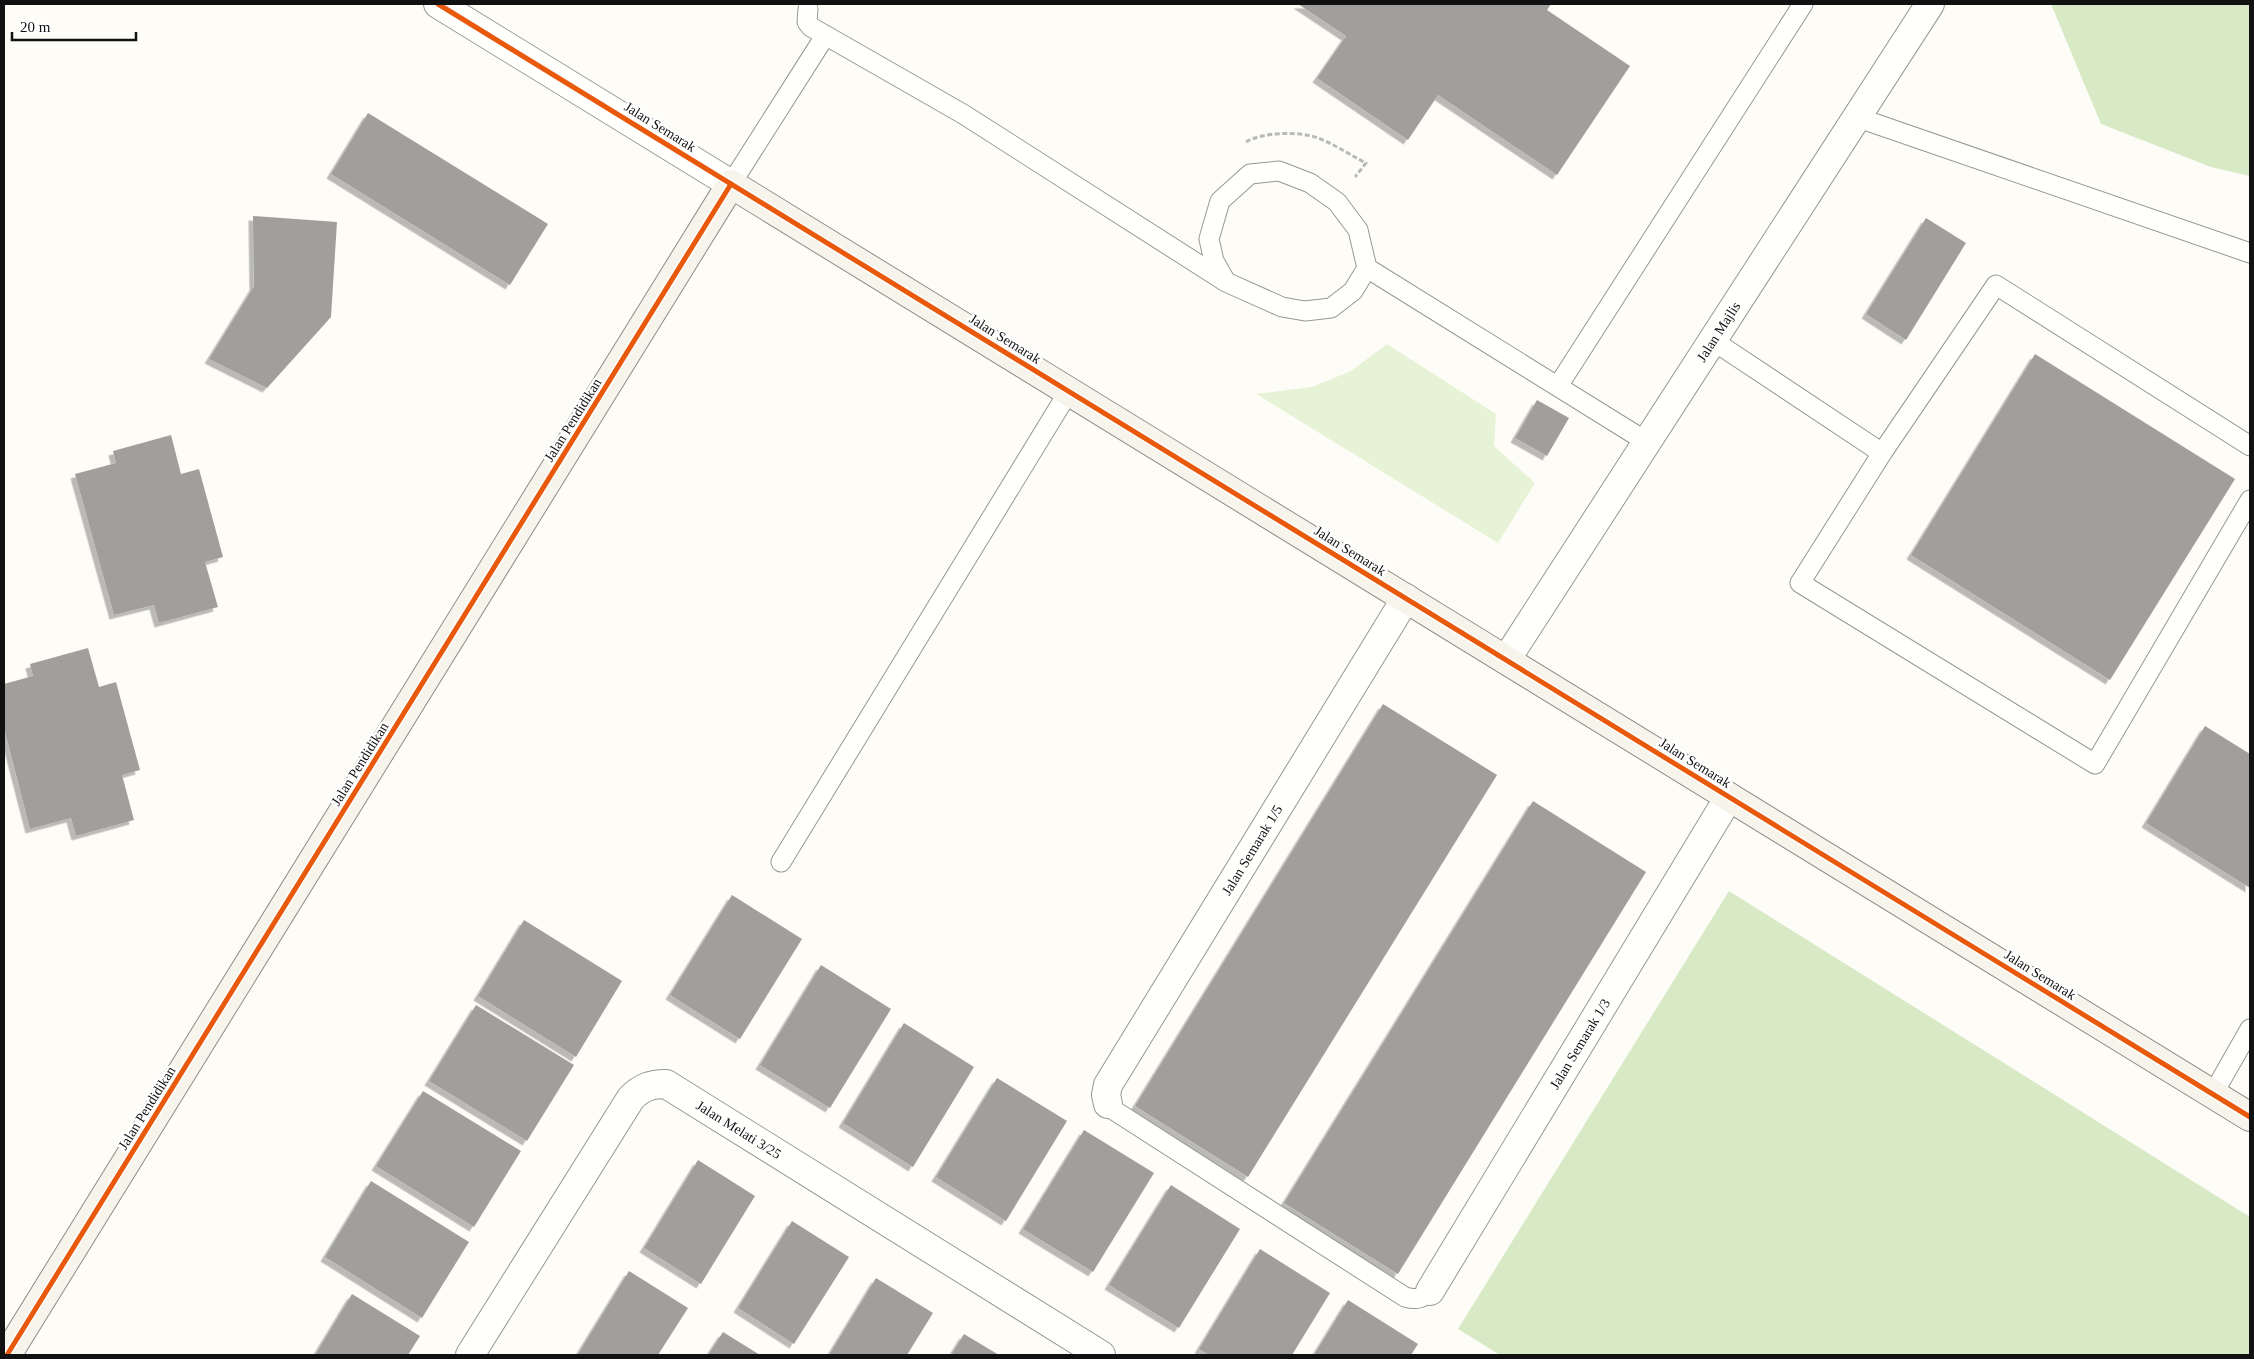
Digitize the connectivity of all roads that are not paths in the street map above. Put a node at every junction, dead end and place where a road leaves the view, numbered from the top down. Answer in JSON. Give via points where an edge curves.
{"nodes":[{"id":1,"x":438,"y":4,"type":"edge"},
{"id":2,"x":1803,"y":4,"type":"edge"},
{"id":3,"x":1930,"y":4,"type":"edge"},
{"id":4,"x":808,"y":8,"type":"dead end"},
{"id":5,"x":825,"y":36,"type":"junction"},
{"id":6,"x":1856,"y":117,"type":"junction"},
{"id":7,"x":731,"y":184,"type":"junction"},
{"id":8,"x":2250,"y":253,"type":"edge"},
{"id":9,"x":1367,"y":268,"type":"junction"},
{"id":10,"x":1226,"y":282,"type":"junction"},
{"id":11,"x":1712,"y":340,"type":"junction"},
{"id":12,"x":1558,"y":386,"type":"junction"},
{"id":13,"x":1068,"y":391,"type":"junction"},
{"id":14,"x":1647,"y":442,"type":"junction"},
{"id":15,"x":2250,"y":446,"type":"edge"},
{"id":16,"x":1882,"y":453,"type":"junction"},
{"id":17,"x":2250,"y":500,"type":"edge"},
{"id":18,"x":1406,"y":598,"type":"junction"},
{"id":19,"x":1506,"y":660,"type":"junction"},
{"id":20,"x":1730,"y":797,"type":"junction"},
{"id":21,"x":781,"y":862,"type":"dead end"},
{"id":22,"x":2250,"y":1029,"type":"edge"},
{"id":23,"x":2213,"y":1094,"type":"junction"},
{"id":24,"x":1108,"y":1104,"type":"joint"},
{"id":25,"x":2250,"y":1117,"type":"edge"},
{"id":26,"x":1430,"y":1291,"type":"joint"},
{"id":27,"x":7,"y":1355,"type":"edge"},
{"id":28,"x":470,"y":1355,"type":"edge"},
{"id":29,"x":1101,"y":1355,"type":"edge"}],
"edges":[{"from":1,"to":7,"type":"street","name":"Jalan Semarak"},
{"from":2,"to":12,"type":"lane"},
{"from":3,"to":6,"type":"street","name":"Jalan Majlis"},
{"from":4,"to":5,"type":"lane","via":[[807,22]]},
{"from":5,"to":7,"type":"lane"},
{"from":5,"to":10,"type":"lane","via":[[963,114]]},
{"from":6,"to":8,"type":"lane"},
{"from":6,"to":11,"type":"street","name":"Jalan Majlis"},
{"from":7,"to":13,"type":"street","name":"Jalan Semarak"},
{"from":7,"to":27,"type":"street","name":"Jalan Pendidikan"},
{"from":9,"to":10,"type":"lane","via":[[1353,291],[1331,308],[1305,311],[1282,307]]},
{"from":9,"to":10,"type":"lane","via":[[1358,230],[1337,202],[1310,183],[1279,171],[1250,174],[1220,201],[1209,239],[1214,261]]},
{"from":9,"to":12,"type":"lane"},
{"from":11,"to":14,"type":"street","name":"Jalan Majlis"},
{"from":11,"to":16,"type":"lane"},
{"from":12,"to":14,"type":"lane"},
{"from":13,"to":18,"type":"street","name":"Jalan Semarak"},
{"from":13,"to":21,"type":"lane"},
{"from":14,"to":19,"type":"street","name":"Jalan Majlis"},
{"from":15,"to":16,"type":"lane","via":[[1996,285]]},
{"from":16,"to":17,"type":"lane","via":[[1800,583],[2095,764]]},
{"from":18,"to":19,"type":"street","name":"Jalan Semarak"},
{"from":18,"to":24,"type":"street","name":"Jalan Semarak 1/5","via":[[1108,1086]]},
{"from":19,"to":20,"type":"street","name":"Jalan Semarak"},
{"from":20,"to":23,"type":"street","name":"Jalan Semarak"},
{"from":20,"to":26,"type":"street","name":"Jalan Semarak 1/3"},
{"from":22,"to":23,"type":"lane"},
{"from":23,"to":25,"type":"street","name":"Jalan Semarak"},
{"from":24,"to":26,"type":"lane","via":[[1405,1298],[1423,1298]]},
{"from":28,"to":29,"type":"street","name":"Jalan Melati 3/25","via":[[631,1098],[641,1088],[653,1084],[666,1084]]}]}
